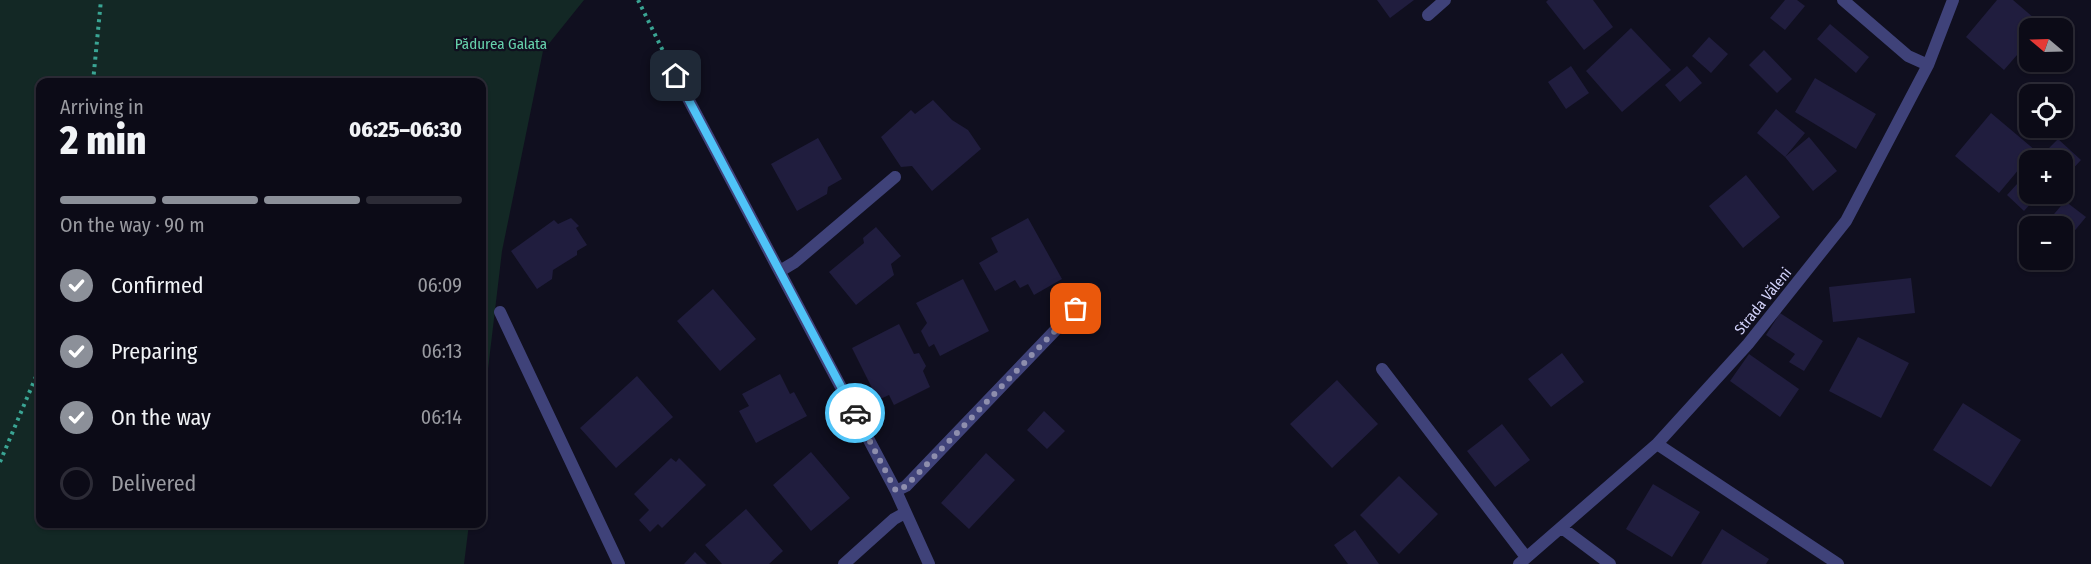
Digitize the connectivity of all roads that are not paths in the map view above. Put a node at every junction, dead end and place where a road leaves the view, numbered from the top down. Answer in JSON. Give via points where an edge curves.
{"nodes":[{"id":1,"x":1445,"y":0,"type":"edge"},
{"id":2,"x":1843,"y":0,"type":"edge"},
{"id":3,"x":1953,"y":0,"type":"edge"},
{"id":4,"x":1428,"y":15,"type":"dead end"},
{"id":5,"x":1928,"y":65,"type":"junction"},
{"id":6,"x":676,"y":76,"type":"road end"},
{"id":7,"x":895,"y":177,"type":"dead end"},
{"id":8,"x":780,"y":271,"type":"junction"},
{"id":9,"x":1091,"y":292,"type":"dead end"},
{"id":10,"x":500,"y":312,"type":"dead end"},
{"id":11,"x":1382,"y":369,"type":"dead end"},
{"id":12,"x":1657,"y":444,"type":"junction"},
{"id":13,"x":896,"y":491,"type":"junction"},
{"id":14,"x":905,"y":513,"type":"junction"},
{"id":15,"x":1562,"y":528,"type":"junction"},
{"id":16,"x":1522,"y":561,"type":"edge"},
{"id":17,"x":619,"y":564,"type":"edge"},
{"id":18,"x":844,"y":564,"type":"edge"},
{"id":19,"x":929,"y":564,"type":"edge"},
{"id":20,"x":1610,"y":564,"type":"edge"},
{"id":21,"x":1838,"y":564,"type":"edge"}],
"edges":[{"from":1,"to":4,"type":"street"},
{"from":2,"to":5,"type":"street","via":[[1908,56]]},
{"from":3,"to":5,"type":"street","name":"Strada Văleni"},
{"from":5,"to":12,"type":"street","name":"Strada Văleni","via":[[1846,221],[1748,344]]},
{"from":6,"to":8,"type":"street"},
{"from":7,"to":8,"type":"street"},
{"from":8,"to":13,"type":"street"},
{"from":9,"to":13,"type":"street","via":[[906,486]]},
{"from":10,"to":17,"type":"street"},
{"from":11,"to":16,"type":"street"},
{"from":12,"to":15,"type":"street","name":"Strada Văleni"},
{"from":12,"to":21,"type":"street"},
{"from":13,"to":14,"type":"street"},
{"from":14,"to":18,"type":"street"},
{"from":14,"to":19,"type":"street"},
{"from":15,"to":16,"type":"street","name":"Strada Văleni"},
{"from":15,"to":20,"type":"street"}]}
